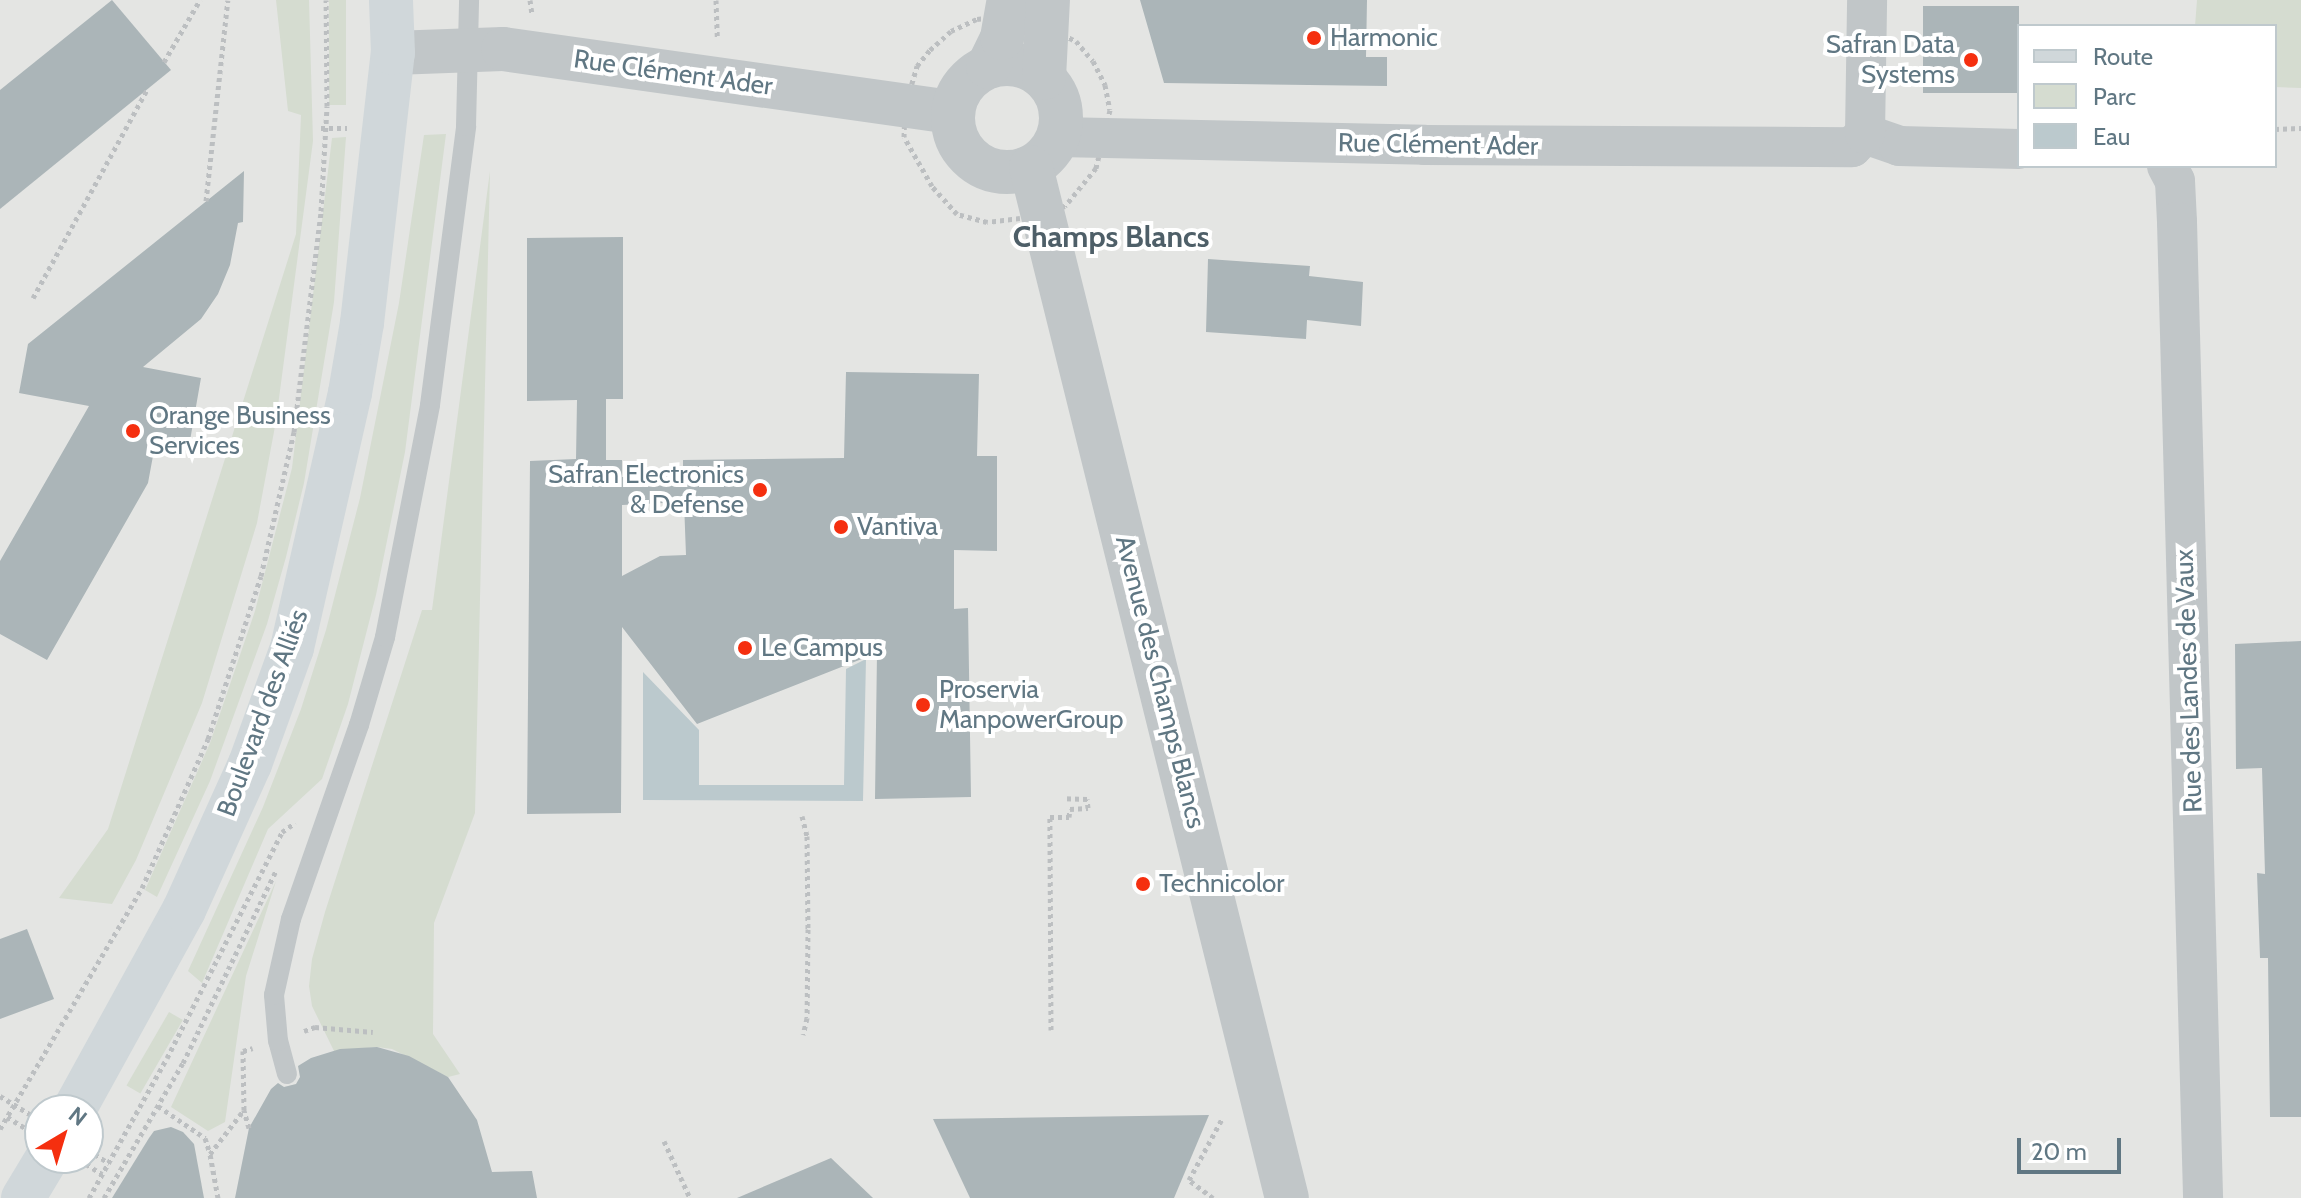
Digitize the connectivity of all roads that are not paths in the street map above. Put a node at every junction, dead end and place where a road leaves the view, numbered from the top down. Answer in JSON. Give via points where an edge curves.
{"nodes":[{"id":1,"x":391,"y":0,"type":"edge"},
{"id":2,"x":469,"y":0,"type":"edge"},
{"id":3,"x":1867,"y":0,"type":"edge"},
{"id":4,"x":1028,"y":10,"type":"edge"},
{"id":5,"x":470,"y":50,"type":"junction"},
{"id":6,"x":393,"y":53,"type":"junction"},
{"id":7,"x":988,"y":67,"type":"junction"},
{"id":8,"x":1044,"y":78,"type":"junction"},
{"id":9,"x":953,"y":112,"type":"junction"},
{"id":10,"x":1865,"y":134,"type":"junction"},
{"id":11,"x":2017,"y":149,"type":"edge"},
{"id":12,"x":1045,"y":152,"type":"junction"},
{"id":13,"x":2168,"y":168,"type":"edge"},
{"id":14,"x":287,"y":1074,"type":"dead end"},
{"id":15,"x":83,"y":1094,"type":"edge"},
{"id":16,"x":1287,"y":1198,"type":"edge"},
{"id":17,"x":2203,"y":1198,"type":"edge"}],
"edges":[{"from":1,"to":6,"type":"main road","name":"Boulevard des Alliés"},
{"from":2,"to":5,"type":"lane"},
{"from":3,"to":10,"type":"street"},
{"from":4,"to":7,"type":"street","via":[[1002,38]]},
{"from":4,"to":8,"type":"street"},
{"from":5,"to":6,"type":"street","name":"Rue Clément Ader"},
{"from":5,"to":9,"type":"street","name":"Rue Clément Ader","via":[[529,52]]},
{"from":5,"to":14,"type":"lane","via":[[451,246],[406,538],[385,637],[291,919],[274,995]]},
{"from":6,"to":15,"type":"main road","name":"Boulevard des Alliés","via":[[362,323],[292,648],[250,764],[184,910]]},
{"from":7,"to":8,"type":"street","via":[[1012,64]]},
{"from":7,"to":9,"type":"street","via":[[961,90]]},
{"from":8,"to":12,"type":"street","via":[[1060,106]]},
{"from":9,"to":12,"type":"street","via":[[956,136],[978,164],[1000,173]]},
{"from":10,"to":11,"type":"street","via":[[1899,146]]},
{"from":10,"to":12,"type":"street","name":"Rue Clément Ader","via":[[1852,147],[1818,148],[1106,139]]},
{"from":12,"to":16,"type":"street","name":"Avenue des Champs Blancs","via":[[1042,214]]},
{"from":13,"to":17,"type":"street","name":"Rue des Landes de Vaux","via":[[2175,181],[2177,222]]}]}
